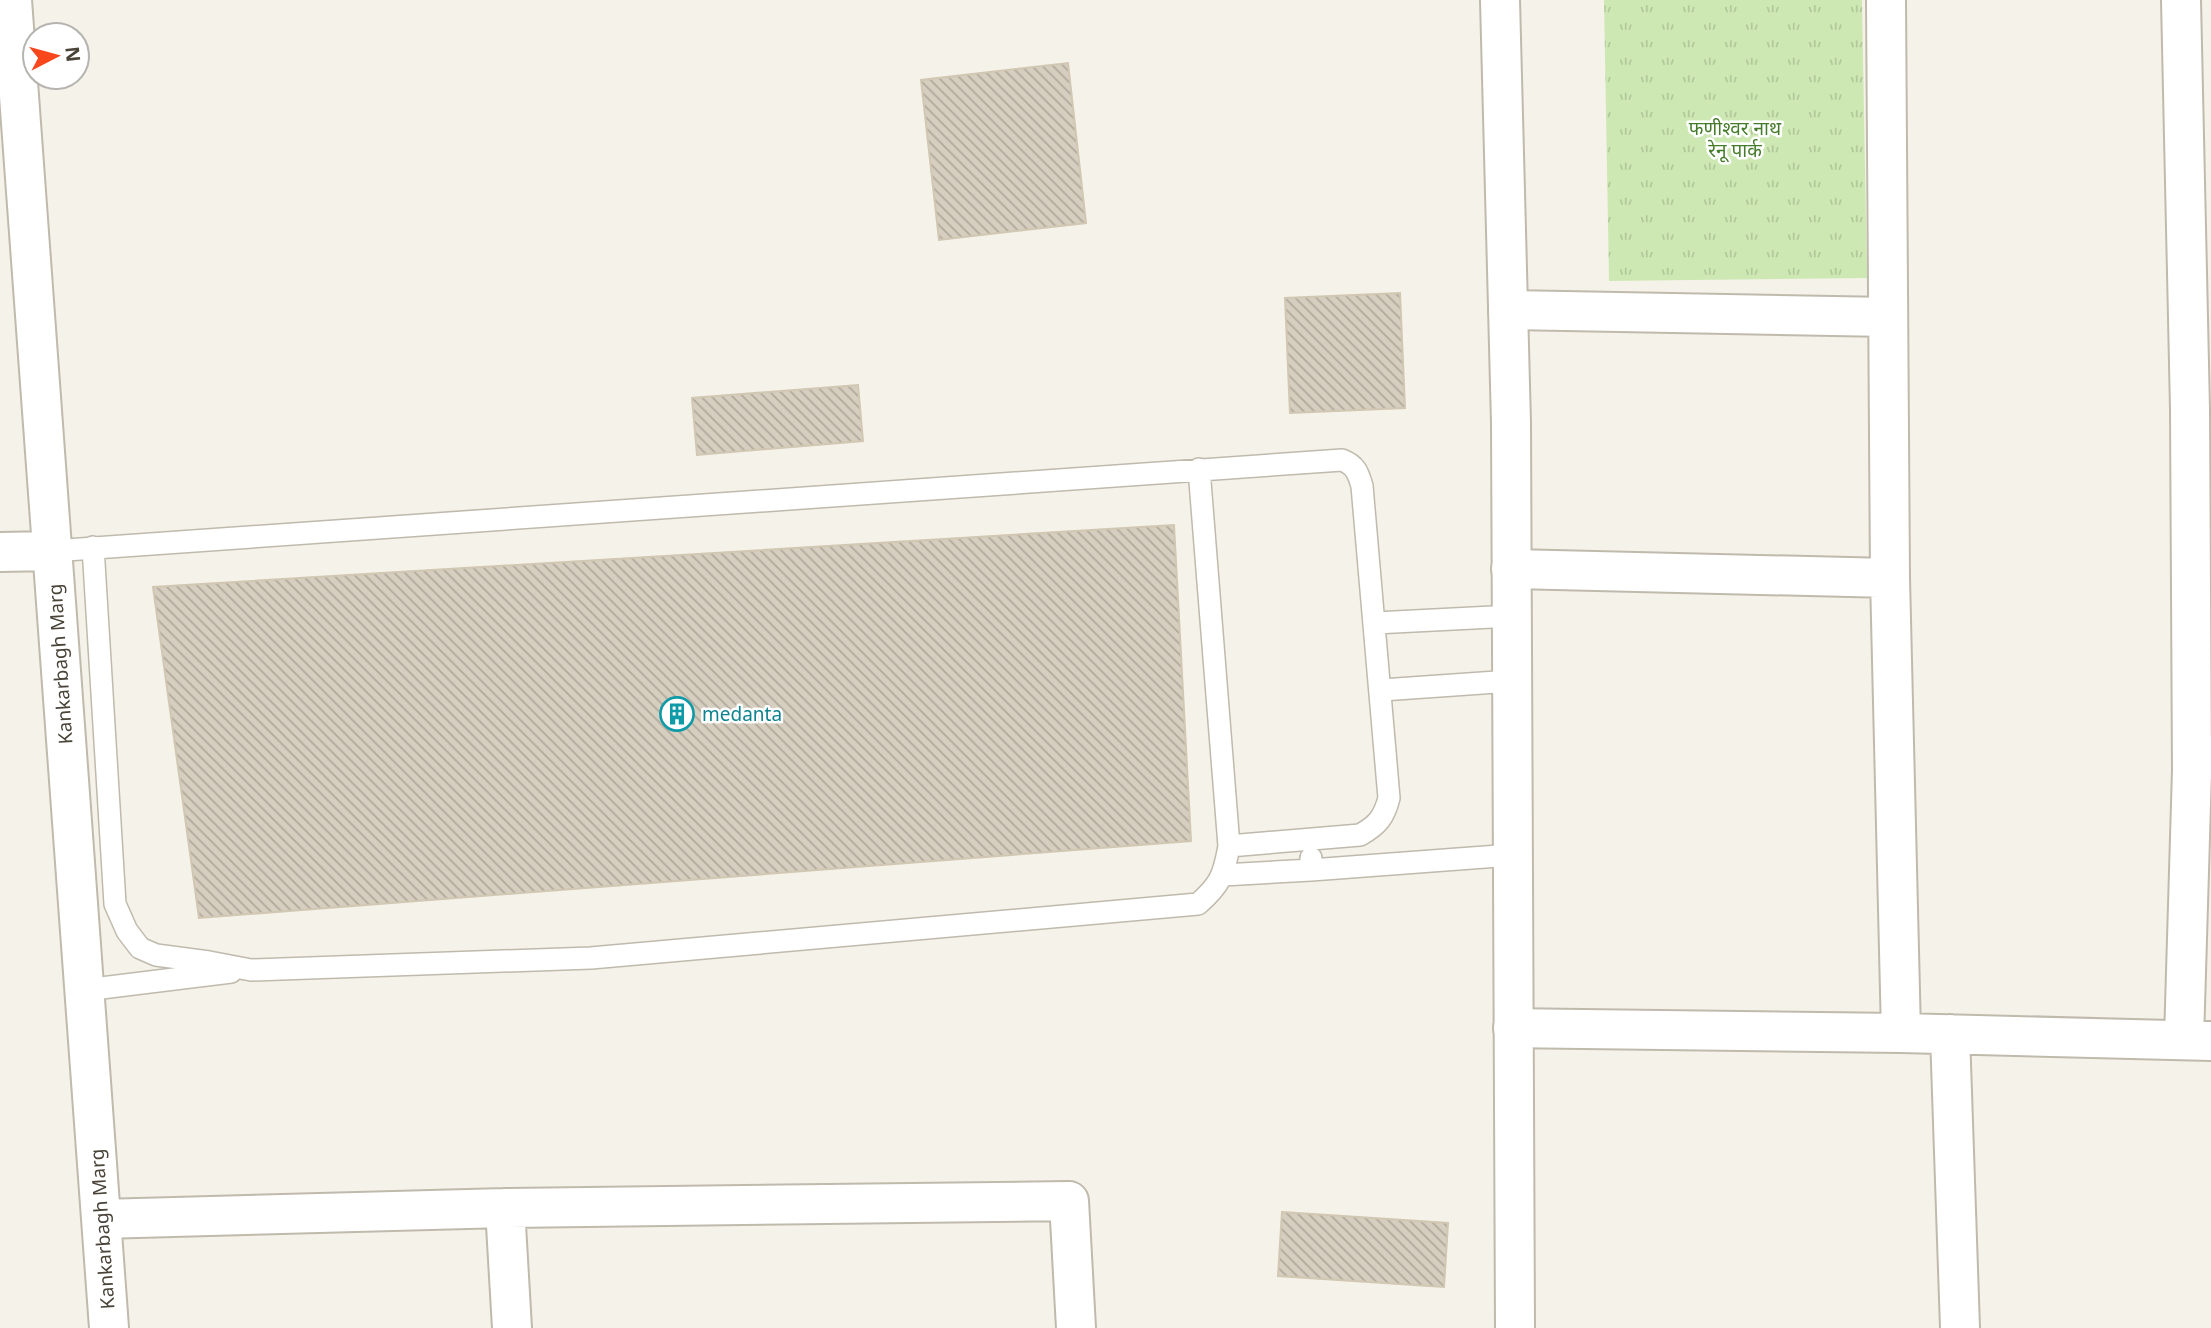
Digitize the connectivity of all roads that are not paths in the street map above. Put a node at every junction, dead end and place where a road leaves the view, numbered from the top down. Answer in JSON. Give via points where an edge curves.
{"nodes":[{"id":1,"x":12,"y":0,"type":"edge"},
{"id":2,"x":1500,"y":0,"type":"edge"},
{"id":3,"x":1886,"y":0,"type":"edge"},
{"id":4,"x":2181,"y":0,"type":"edge"},
{"id":5,"x":2197,"y":113,"type":"edge"},
{"id":6,"x":1508,"y":310,"type":"junction"},
{"id":7,"x":1888,"y":317,"type":"junction"},
{"id":8,"x":2200,"y":410,"type":"edge"},
{"id":9,"x":1199,"y":469,"type":"junction"},
{"id":10,"x":93,"y":547,"type":"junction"},
{"id":11,"x":52,"y":551,"type":"junction"},
{"id":12,"x":0,"y":552,"type":"edge"},
{"id":13,"x":1511,"y":569,"type":"junction"},
{"id":14,"x":1890,"y":578,"type":"junction"},
{"id":15,"x":1512,"y":616,"type":"junction"},
{"id":16,"x":1375,"y":623,"type":"junction"},
{"id":17,"x":1511,"y":681,"type":"junction"},
{"id":18,"x":1382,"y":690,"type":"junction"},
{"id":19,"x":2201,"y":763,"type":"edge"},
{"id":20,"x":1311,"y":839,"type":"junction"},
{"id":21,"x":1229,"y":846,"type":"junction"},
{"id":22,"x":1512,"y":855,"type":"junction"},
{"id":23,"x":1311,"y":870,"type":"junction"},
{"id":24,"x":1223,"y":875,"type":"junction"},
{"id":25,"x":251,"y":970,"type":"junction"},
{"id":26,"x":85,"y":990,"type":"junction"},
{"id":27,"x":1513,"y":1028,"type":"junction"},
{"id":28,"x":1901,"y":1032,"type":"junction"},
{"id":29,"x":1950,"y":1034,"type":"junction"},
{"id":30,"x":2198,"y":1040,"type":"edge"},
{"id":31,"x":505,"y":1208,"type":"junction"},
{"id":32,"x":101,"y":1219,"type":"junction"},
{"id":33,"x":109,"y":1328,"type":"edge"},
{"id":34,"x":512,"y":1328,"type":"edge"},
{"id":35,"x":1076,"y":1328,"type":"edge"},
{"id":36,"x":1515,"y":1328,"type":"edge"},
{"id":37,"x":1960,"y":1328,"type":"edge"}],
"edges":[{"from":1,"to":11,"type":"street","name":"Kankarbagh Marg"},
{"from":2,"to":6,"type":"street"},
{"from":3,"to":7,"type":"street"},
{"from":4,"to":5,"type":"street"},
{"from":5,"to":8,"type":"street"},
{"from":6,"to":7,"type":"street"},
{"from":6,"to":13,"type":"street"},
{"from":7,"to":14,"type":"street"},
{"from":8,"to":19,"type":"street"},
{"from":9,"to":10,"type":"lane"},
{"from":9,"to":16,"type":"lane","via":[[1330,459],[1352,464],[1362,486]]},
{"from":9,"to":21,"type":"lane"},
{"from":10,"to":11,"type":"lane"},
{"from":10,"to":25,"type":"lane","via":[[115,905],[140,948],[156,956]]},
{"from":11,"to":12,"type":"street"},
{"from":11,"to":26,"type":"street","name":"Kankarbagh Marg"},
{"from":13,"to":14,"type":"street"},
{"from":13,"to":15,"type":"street"},
{"from":14,"to":28,"type":"street"},
{"from":15,"to":16,"type":"lane"},
{"from":15,"to":17,"type":"street"},
{"from":16,"to":18,"type":"lane"},
{"from":17,"to":18,"type":"lane"},
{"from":17,"to":22,"type":"street"},
{"from":18,"to":20,"type":"lane","via":[[1390,798],[1385,815],[1376,827],[1360,835]]},
{"from":19,"to":30,"type":"street"},
{"from":20,"to":21,"type":"lane"},
{"from":20,"to":23,"type":"lane"},
{"from":21,"to":24,"type":"lane"},
{"from":22,"to":23,"type":"lane"},
{"from":22,"to":27,"type":"street"},
{"from":23,"to":24,"type":"lane"},
{"from":24,"to":25,"type":"lane","via":[[1217,888],[1198,904],[591,958]]},
{"from":25,"to":26,"type":"lane"},
{"from":26,"to":32,"type":"street","name":"Kankarbagh Marg"},
{"from":27,"to":28,"type":"street"},
{"from":27,"to":36,"type":"street"},
{"from":28,"to":29,"type":"street"},
{"from":29,"to":30,"type":"street"},
{"from":29,"to":37,"type":"street"},
{"from":31,"to":32,"type":"street"},
{"from":31,"to":34,"type":"street"},
{"from":31,"to":35,"type":"street","via":[[1069,1201]]},
{"from":32,"to":33,"type":"street","name":"Kankarbagh Marg"}]}
